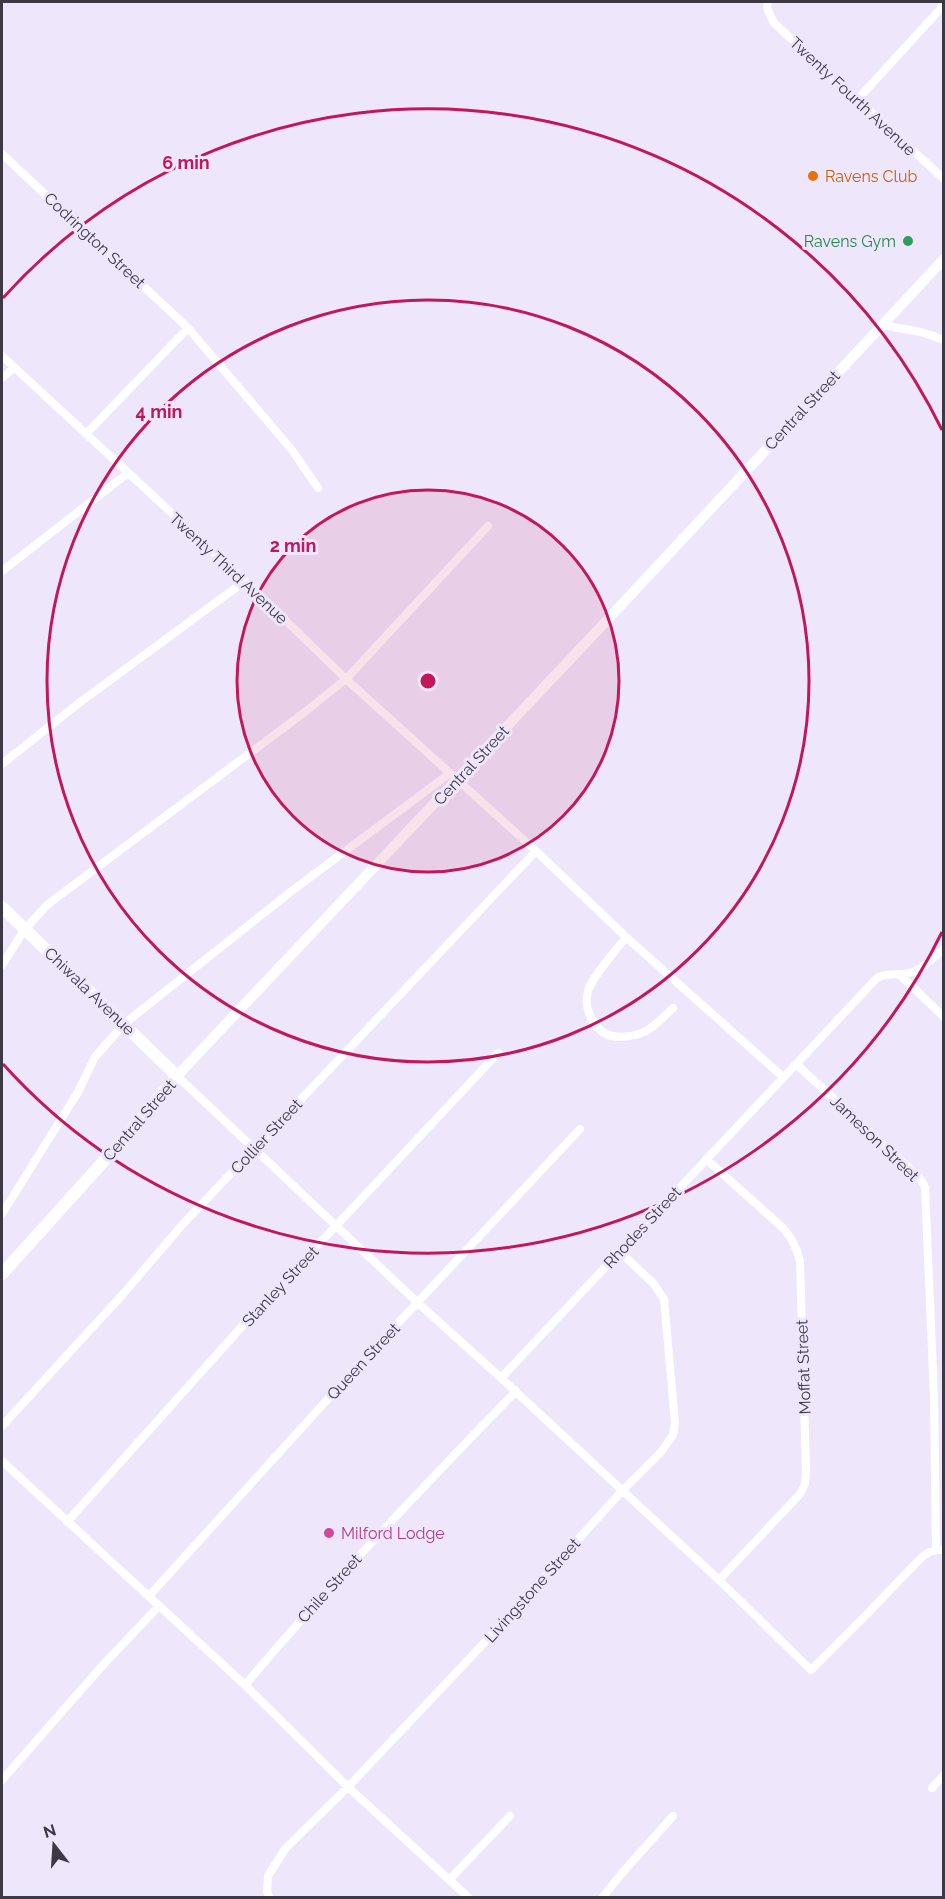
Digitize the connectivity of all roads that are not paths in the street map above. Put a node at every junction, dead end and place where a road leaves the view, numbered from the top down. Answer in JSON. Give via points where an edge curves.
{"nodes":[{"id":1,"x":768,"y":5,"type":"edge"},
{"id":2,"x":944,"y":5,"type":"edge"},
{"id":3,"x":857,"y":100,"type":"junction"},
{"id":4,"x":2,"y":154,"type":"edge"},
{"id":5,"x":944,"y":179,"type":"edge"},
{"id":6,"x":944,"y":259,"type":"edge"},
{"id":7,"x":881,"y":325,"type":"junction"},
{"id":8,"x":188,"y":327,"type":"junction"},
{"id":9,"x":944,"y":340,"type":"edge"},
{"id":10,"x":2,"y":356,"type":"edge"},
{"id":11,"x":14,"y":368,"type":"junction"},
{"id":12,"x":2,"y":378,"type":"edge"},
{"id":13,"x":86,"y":434,"type":"junction"},
{"id":14,"x":128,"y":473,"type":"junction"},
{"id":15,"x":318,"y":488,"type":"dead end"},
{"id":16,"x":488,"y":526,"type":"dead end"},
{"id":17,"x":2,"y":571,"type":"edge"},
{"id":18,"x":245,"y":581,"type":"junction"},
{"id":19,"x":346,"y":679,"type":"junction"},
{"id":20,"x":2,"y":764,"type":"edge"},
{"id":21,"x":454,"y":776,"type":"junction"},
{"id":22,"x":536,"y":851,"type":"junction"},
{"id":23,"x":2,"y":908,"type":"edge"},
{"id":24,"x":25,"y":929,"type":"junction"},
{"id":25,"x":626,"y":938,"type":"junction"},
{"id":26,"x":943,"y":949,"type":"edge"},
{"id":27,"x":2,"y":965,"type":"edge"},
{"id":28,"x":899,"y":974,"type":"junction"},
{"id":29,"x":673,"y":1008,"type":"dead end"},
{"id":30,"x":944,"y":1017,"type":"edge"},
{"id":31,"x":124,"y":1024,"type":"junction"},
{"id":32,"x":498,"y":1053,"type":"dead end"},
{"id":33,"x":796,"y":1064,"type":"junction"},
{"id":34,"x":177,"y":1076,"type":"junction"},
{"id":35,"x":783,"y":1077,"type":"junction"},
{"id":36,"x":580,"y":1129,"type":"dead end"},
{"id":37,"x":254,"y":1148,"type":"junction"},
{"id":38,"x":706,"y":1159,"type":"junction"},
{"id":39,"x":2,"y":1214,"type":"edge"},
{"id":40,"x":337,"y":1225,"type":"junction"},
{"id":41,"x":619,"y":1251,"type":"junction"},
{"id":42,"x":2,"y":1274,"type":"edge"},
{"id":43,"x":417,"y":1302,"type":"junction"},
{"id":44,"x":501,"y":1378,"type":"junction"},
{"id":45,"x":516,"y":1391,"type":"junction"},
{"id":46,"x":2,"y":1426,"type":"edge"},
{"id":47,"x":2,"y":1461,"type":"edge"},
{"id":48,"x":622,"y":1491,"type":"junction"},
{"id":49,"x":67,"y":1522,"type":"junction"},
{"id":50,"x":940,"y":1550,"type":"edge"},
{"id":51,"x":719,"y":1581,"type":"junction"},
{"id":52,"x":149,"y":1596,"type":"junction"},
{"id":53,"x":159,"y":1606,"type":"junction"},
{"id":54,"x":245,"y":1685,"type":"junction"},
{"id":55,"x":944,"y":1775,"type":"edge"},
{"id":56,"x":2,"y":1780,"type":"edge"},
{"id":57,"x":348,"y":1787,"type":"junction"},
{"id":58,"x":932,"y":1788,"type":"dead end"},
{"id":59,"x":510,"y":1816,"type":"dead end"},
{"id":60,"x":673,"y":1816,"type":"dead end"},
{"id":61,"x":450,"y":1879,"type":"junction"},
{"id":62,"x":270,"y":1898,"type":"edge"},
{"id":63,"x":469,"y":1898,"type":"edge"},
{"id":64,"x":602,"y":1898,"type":"edge"}],
"edges":[{"from":1,"to":3,"type":"street","name":"Twenty Fourth Avenue","via":[[774,23]]},
{"from":2,"to":3,"type":"street"},
{"from":3,"to":5,"type":"street","name":"Twenty Fourth Avenue"},
{"from":4,"to":8,"type":"street","name":"Codrington Street"},
{"from":6,"to":7,"type":"street","name":"Central Street"},
{"from":7,"to":9,"type":"street"},
{"from":7,"to":21,"type":"street","name":"Central Street"},
{"from":8,"to":13,"type":"street"},
{"from":8,"to":15,"type":"street","name":"Codrington Street","via":[[292,450]]},
{"from":10,"to":11,"type":"street","name":"Twenty Third Avenue"},
{"from":11,"to":12,"type":"street"},
{"from":11,"to":13,"type":"street","name":"Twenty Third Avenue"},
{"from":13,"to":14,"type":"street","name":"Twenty Third Avenue"},
{"from":14,"to":17,"type":"street"},
{"from":14,"to":18,"type":"street","name":"Twenty Third Avenue"},
{"from":16,"to":19,"type":"street"},
{"from":18,"to":19,"type":"street","name":"Twenty Third Avenue"},
{"from":18,"to":20,"type":"street"},
{"from":19,"to":21,"type":"street","name":"Twenty Third Avenue"},
{"from":19,"to":24,"type":"street","via":[[47,905]]},
{"from":21,"to":22,"type":"street","name":"Twenty Third Avenue"},
{"from":21,"to":31,"type":"street","via":[[293,890]]},
{"from":21,"to":34,"type":"street","name":"Central Street"},
{"from":22,"to":25,"type":"street","name":"Twenty Third Avenue"},
{"from":22,"to":37,"type":"street","name":"Collier Street"},
{"from":23,"to":24,"type":"main road","name":"Chiwala Avenue"},
{"from":24,"to":27,"type":"street"},
{"from":24,"to":31,"type":"main road","name":"Chiwala Avenue"},
{"from":25,"to":29,"type":"street","via":[[589,989],[587,1003],[593,1021],[612,1036],[633,1035],[650,1029]]},
{"from":25,"to":35,"type":"street","name":"Twenty Third Avenue"},
{"from":26,"to":28,"type":"street","name":"Rhodes Street","via":[[921,969]]},
{"from":28,"to":30,"type":"street"},
{"from":28,"to":33,"type":"street","name":"Rhodes Street","via":[[886,973],[877,978]]},
{"from":31,"to":34,"type":"main road","name":"Chiwala Avenue"},
{"from":31,"to":39,"type":"street","via":[[95,1057],[73,1101]]},
{"from":32,"to":40,"type":"street","name":"Stanley Street"},
{"from":33,"to":35,"type":"street","name":"Rhodes Street"},
{"from":33,"to":50,"type":"street","name":"Jameson Street","via":[[925,1186]]},
{"from":34,"to":37,"type":"street"},
{"from":34,"to":42,"type":"main road","name":"Central Street"},
{"from":35,"to":38,"type":"street","name":"Rhodes Street"},
{"from":36,"to":43,"type":"street","name":"Queen Street"},
{"from":37,"to":40,"type":"street"},
{"from":37,"to":46,"type":"street","name":"Collier Street"},
{"from":38,"to":41,"type":"street","name":"Rhodes Street"},
{"from":38,"to":51,"type":"street","name":"Moffat Street","via":[[791,1236],[798,1252],[806,1447],[805,1484],[800,1494]]},
{"from":40,"to":43,"type":"street"},
{"from":40,"to":49,"type":"street","name":"Stanley Street"},
{"from":41,"to":44,"type":"street","name":"Rhodes Street"},
{"from":41,"to":48,"type":"street","name":"Livingstone Street","via":[[664,1299],[675,1423],[668,1442]]},
{"from":43,"to":44,"type":"street"},
{"from":43,"to":52,"type":"street","name":"Queen Street"},
{"from":44,"to":45,"type":"street"},
{"from":45,"to":48,"type":"street"},
{"from":45,"to":54,"type":"street","name":"Chile Street","via":[[306,1612]]},
{"from":47,"to":49,"type":"street"},
{"from":48,"to":51,"type":"street"},
{"from":48,"to":57,"type":"street","name":"Livingstone Street"},
{"from":49,"to":52,"type":"street"},
{"from":50,"to":51,"type":"street","via":[[918,1560],[811,1670]]},
{"from":52,"to":53,"type":"street"},
{"from":53,"to":54,"type":"street"},
{"from":53,"to":56,"type":"street"},
{"from":54,"to":57,"type":"street"},
{"from":55,"to":58,"type":"street"},
{"from":57,"to":61,"type":"street"},
{"from":57,"to":62,"type":"street","name":"Livingstone Street","via":[[278,1858],[268,1876]]},
{"from":59,"to":61,"type":"street"},
{"from":60,"to":64,"type":"street"},
{"from":61,"to":63,"type":"street"}]}
